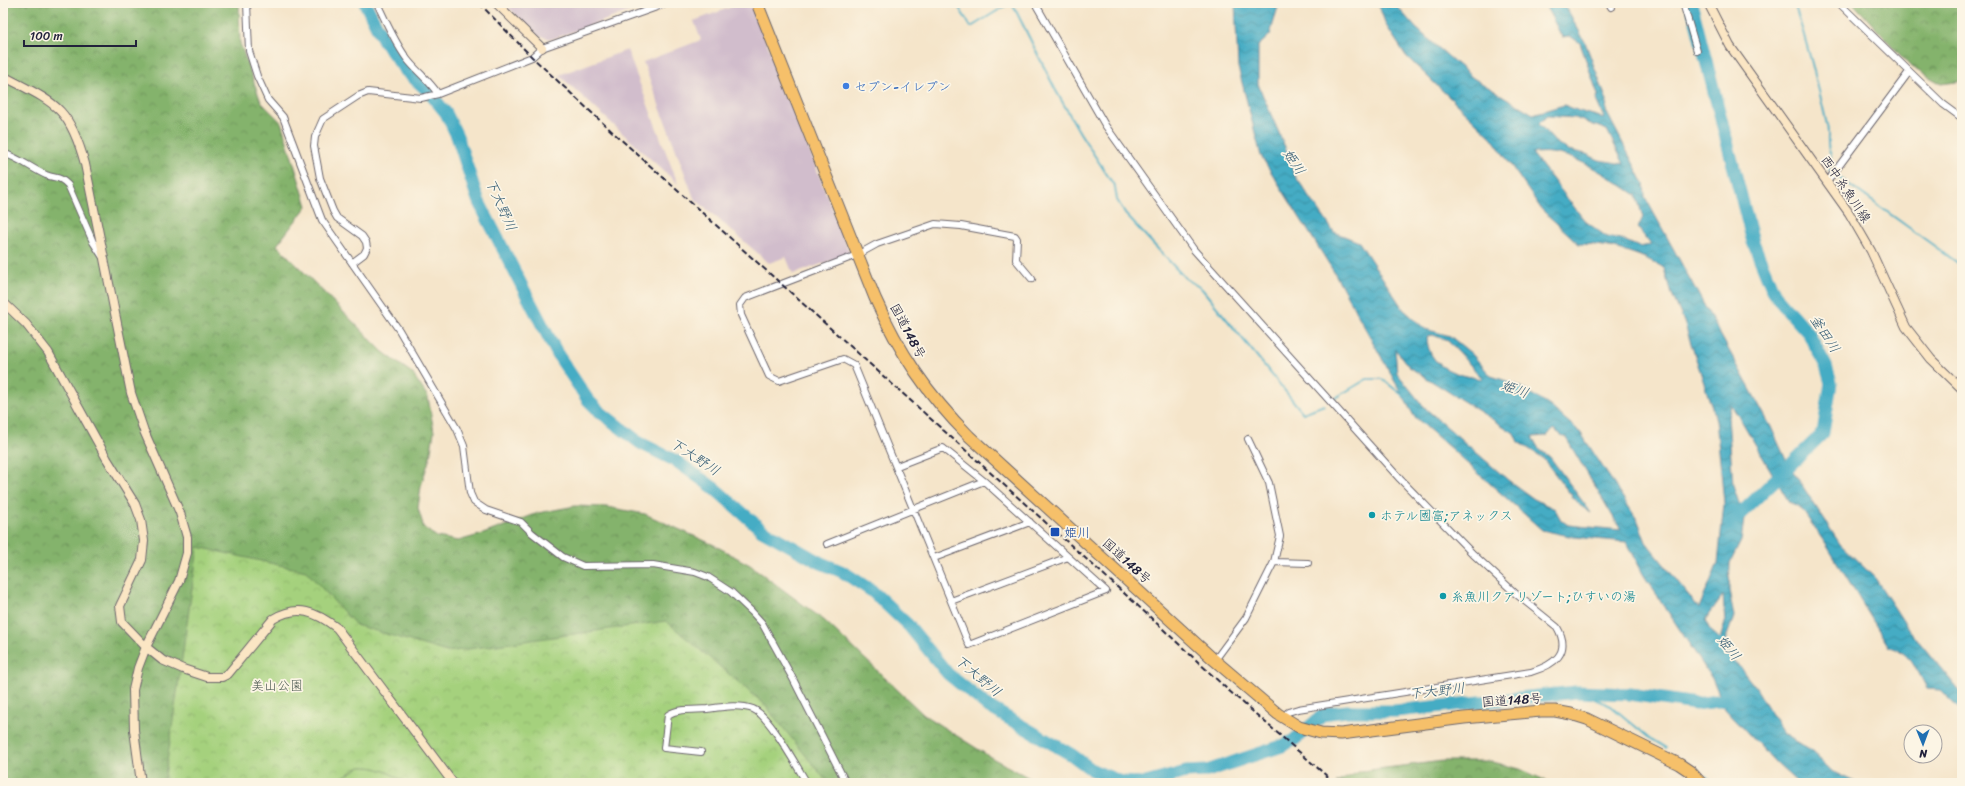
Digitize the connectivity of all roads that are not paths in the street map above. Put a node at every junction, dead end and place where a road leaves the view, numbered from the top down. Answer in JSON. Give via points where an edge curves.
{"nodes":[{"id":1,"x":247,"y":3,"type":"edge"},
{"id":2,"x":377,"y":3,"type":"edge"},
{"id":3,"x":496,"y":3,"type":"edge"},
{"id":4,"x":668,"y":3,"type":"edge"},
{"id":5,"x":758,"y":3,"type":"edge"},
{"id":6,"x":1035,"y":3,"type":"edge"},
{"id":7,"x":1683,"y":3,"type":"edge"},
{"id":8,"x":1708,"y":3,"type":"edge"},
{"id":9,"x":1839,"y":3,"type":"edge"},
{"id":10,"x":542,"y":48,"type":"junction"},
{"id":11,"x":1697,"y":51,"type":"dead end"},
{"id":12,"x":1909,"y":72,"type":"junction"},
{"id":13,"x":3,"y":76,"type":"edge"},
{"id":14,"x":438,"y":94,"type":"junction"},
{"id":15,"x":1962,"y":118,"type":"edge"},
{"id":16,"x":3,"y":153,"type":"edge"},
{"id":17,"x":1827,"y":182,"type":"junction"},
{"id":18,"x":857,"y":255,"type":"junction"},
{"id":19,"x":104,"y":258,"type":"junction"},
{"id":20,"x":352,"y":263,"type":"junction"},
{"id":21,"x":1032,"y":279,"type":"dead end"},
{"id":22,"x":3,"y":302,"type":"edge"},
{"id":23,"x":1962,"y":389,"type":"edge"},
{"id":24,"x":1248,"y":439,"type":"dead end"},
{"id":25,"x":897,"y":466,"type":"junction"},
{"id":26,"x":984,"y":481,"type":"junction"},
{"id":27,"x":912,"y":509,"type":"junction"},
{"id":28,"x":1030,"y":522,"type":"junction"},
{"id":29,"x":827,"y":544,"type":"dead end"},
{"id":30,"x":1068,"y":556,"type":"junction"},
{"id":31,"x":934,"y":558,"type":"junction"},
{"id":32,"x":1274,"y":562,"type":"junction"},
{"id":33,"x":1308,"y":563,"type":"dead end"},
{"id":34,"x":951,"y":601,"type":"junction"},
{"id":35,"x":146,"y":647,"type":"junction"},
{"id":36,"x":1215,"y":660,"type":"junction"},
{"id":37,"x":1284,"y":719,"type":"junction"},
{"id":38,"x":700,"y":752,"type":"dead end"},
{"id":39,"x":141,"y":783,"type":"edge"},
{"id":40,"x":453,"y":783,"type":"edge"},
{"id":41,"x":808,"y":783,"type":"edge"},
{"id":42,"x":846,"y":783,"type":"edge"},
{"id":43,"x":1701,"y":783,"type":"edge"}],
"edges":[{"from":1,"to":20,"type":"street","via":[[249,51],[256,76],[268,100],[283,118],[322,220]]},
{"from":2,"to":14,"type":"street","via":[[408,60]]},
{"from":3,"to":10,"type":"street"},
{"from":4,"to":10,"type":"street"},
{"from":5,"to":18,"type":"highway","name":"国道148号"},
{"from":6,"to":37,"type":"street","via":[[1105,125],[1194,250],[1400,479],[1473,554],[1560,633],[1562,642],[1559,657],[1546,668],[1298,709],[1288,712]]},
{"from":7,"to":11,"type":"street"},
{"from":8,"to":17,"type":"street","name":"西中糸魚川線","via":[[1730,46]]},
{"from":9,"to":12,"type":"street"},
{"from":10,"to":14,"type":"street","via":[[532,57]]},
{"from":12,"to":15,"type":"street"},
{"from":12,"to":17,"type":"street"},
{"from":13,"to":19,"type":"street","via":[[51,102],[70,122],[85,164]]},
{"from":14,"to":20,"type":"street","via":[[421,98],[368,92],[323,119],[318,128],[314,146],[320,178],[333,211],[366,242],[364,254]]},
{"from":16,"to":19,"type":"street","via":[[14,156],[46,175],[63,179],[93,242]]},
{"from":17,"to":23,"type":"street","name":"西中糸魚川線","via":[[1868,244],[1906,327],[1931,359]]},
{"from":18,"to":21,"type":"street","via":[[877,244],[935,224],[961,226],[1015,236],[1016,260]]},
{"from":18,"to":25,"type":"street","via":[[745,298],[740,305],[741,315],[769,376],[779,381],[843,359],[854,365]]},
{"from":18,"to":36,"type":"highway","name":"国道148号","via":[[889,329],[903,354],[949,416]]},
{"from":19,"to":35,"type":"street","via":[[131,393],[144,432],[180,513],[187,536],[187,553],[179,581]]},
{"from":20,"to":42,"type":"street","via":[[399,330],[457,430],[464,446],[470,493],[474,502],[486,510],[521,522],[562,557],[583,566],[653,565],[695,572],[731,592],[762,623]]},
{"from":22,"to":35,"type":"street","via":[[26,324],[48,352],[135,504],[141,520],[144,541],[142,560],[120,606],[120,614],[122,622]]},
{"from":24,"to":32,"type":"street","via":[[1271,492],[1280,536]]},
{"from":25,"to":26,"type":"street","via":[[943,448]]},
{"from":25,"to":27,"type":"street"},
{"from":26,"to":27,"type":"street"},
{"from":26,"to":28,"type":"street"},
{"from":27,"to":29,"type":"street"},
{"from":27,"to":31,"type":"street"},
{"from":28,"to":30,"type":"street"},
{"from":28,"to":31,"type":"street"},
{"from":30,"to":34,"type":"street"},
{"from":30,"to":34,"type":"street","via":[[1106,591],[969,645]]},
{"from":31,"to":34,"type":"street"},
{"from":32,"to":33,"type":"street"},
{"from":32,"to":36,"type":"street","via":[[1246,618]]},
{"from":35,"to":39,"type":"street","via":[[133,690],[134,730]]},
{"from":35,"to":40,"type":"street","via":[[162,660],[183,669],[207,676],[222,677],[228,674],[274,619],[292,612],[310,612],[337,628]]},
{"from":36,"to":37,"type":"highway","name":"国道148号"},
{"from":37,"to":43,"type":"highway","name":"国道148号","via":[[1313,732],[1341,734],[1464,718],[1555,711],[1587,719],[1686,768]]},
{"from":38,"to":41,"type":"street","via":[[664,748],[668,715],[679,711],[724,707],[754,709],[776,732]]}]}
